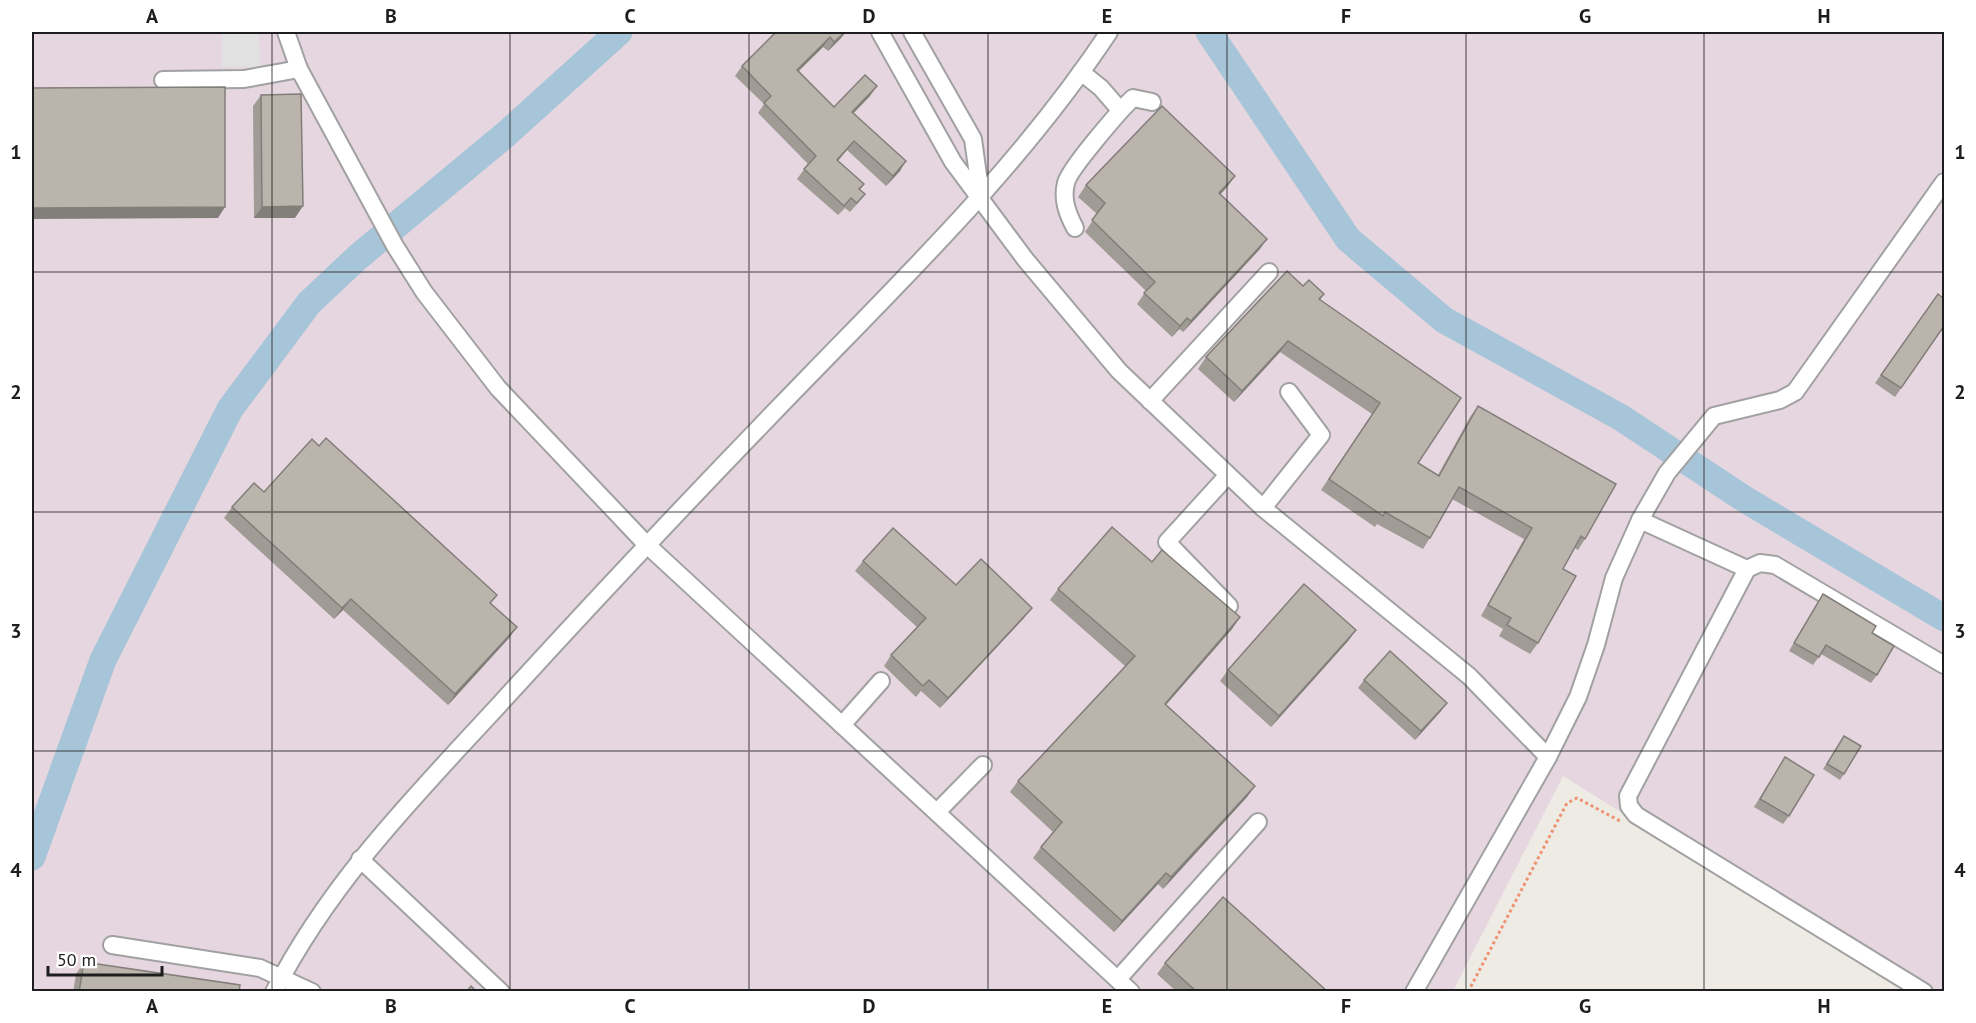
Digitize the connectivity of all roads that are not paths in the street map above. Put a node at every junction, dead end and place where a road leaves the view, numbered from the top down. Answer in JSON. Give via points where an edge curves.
{"nodes":[{"id":1,"x":286,"y":32,"type":"edge"},
{"id":2,"x":880,"y":32,"type":"edge"},
{"id":3,"x":912,"y":32,"type":"edge"},
{"id":4,"x":1109,"y":32,"type":"edge"},
{"id":5,"x":299,"y":69,"type":"junction"},
{"id":6,"x":1081,"y":72,"type":"junction"},
{"id":7,"x":163,"y":80,"type":"dead end"},
{"id":8,"x":1152,"y":102,"type":"dead end"},
{"id":9,"x":1120,"y":110,"type":"junction"},
{"id":10,"x":1944,"y":182,"type":"edge"},
{"id":11,"x":981,"y":198,"type":"junction"},
{"id":12,"x":1074,"y":228,"type":"dead end"},
{"id":13,"x":1269,"y":272,"type":"dead end"},
{"id":14,"x":1289,"y":392,"type":"dead end"},
{"id":15,"x":1150,"y":401,"type":"junction"},
{"id":16,"x":1228,"y":475,"type":"junction"},
{"id":17,"x":1263,"y":508,"type":"junction"},
{"id":18,"x":1641,"y":520,"type":"junction"},
{"id":19,"x":646,"y":544,"type":"junction"},
{"id":20,"x":1746,"y":569,"type":"junction"},
{"id":21,"x":1229,"y":606,"type":"edge"},
{"id":22,"x":1944,"y":665,"type":"edge"},
{"id":23,"x":881,"y":681,"type":"dead end"},
{"id":24,"x":842,"y":725,"type":"junction"},
{"id":25,"x":1548,"y":756,"type":"junction"},
{"id":26,"x":983,"y":765,"type":"dead end"},
{"id":27,"x":937,"y":812,"type":"junction"},
{"id":28,"x":1258,"y":822,"type":"dead end"},
{"id":29,"x":360,"y":859,"type":"junction"},
{"id":30,"x":112,"y":945,"type":"dead end"},
{"id":31,"x":1118,"y":979,"type":"junction"},
{"id":32,"x":278,"y":984,"type":"edge"},
{"id":33,"x":312,"y":992,"type":"edge"},
{"id":34,"x":501,"y":992,"type":"edge"},
{"id":35,"x":1131,"y":992,"type":"edge"},
{"id":36,"x":1414,"y":992,"type":"edge"},
{"id":37,"x":1924,"y":992,"type":"edge"}],
"edges":[{"from":1,"to":5,"type":"street"},
{"from":2,"to":11,"type":"street","via":[[953,162]]},
{"from":3,"to":11,"type":"street","via":[[973,139]]},
{"from":4,"to":6,"type":"street"},
{"from":5,"to":7,"type":"street","via":[[244,79]]},
{"from":5,"to":19,"type":"street","via":[[424,292],[498,388]]},
{"from":6,"to":9,"type":"street"},
{"from":6,"to":11,"type":"street"},
{"from":8,"to":9,"type":"street","via":[[1133,98]]},
{"from":9,"to":12,"type":"street","via":[[1066,181],[1065,209]]},
{"from":10,"to":18,"type":"street","via":[[1795,392],[1780,400],[1714,416],[1667,473]]},
{"from":11,"to":15,"type":"street","via":[[1025,259],[1119,371]]},
{"from":11,"to":19,"type":"street"},
{"from":13,"to":15,"type":"street"},
{"from":14,"to":17,"type":"street","via":[[1322,435]]},
{"from":15,"to":16,"type":"street"},
{"from":16,"to":17,"type":"street"},
{"from":16,"to":21,"type":"street","via":[[1167,542]]},
{"from":17,"to":25,"type":"street","via":[[1469,676]]},
{"from":18,"to":20,"type":"street"},
{"from":18,"to":25,"type":"street","via":[[1614,578],[1578,697]]},
{"from":19,"to":24,"type":"street"},
{"from":19,"to":29,"type":"street"},
{"from":20,"to":22,"type":"street","via":[[1760,563],[1775,565]]},
{"from":20,"to":37,"type":"street","via":[[1628,796],[1629,806],[1636,815]]},
{"from":23,"to":24,"type":"street"},
{"from":24,"to":27,"type":"street"},
{"from":25,"to":36,"type":"street"},
{"from":26,"to":27,"type":"street"},
{"from":27,"to":31,"type":"street"},
{"from":28,"to":31,"type":"street"},
{"from":29,"to":32,"type":"street","via":[[333,893]]},
{"from":29,"to":34,"type":"street"},
{"from":30,"to":32,"type":"street","via":[[260,968]]},
{"from":31,"to":35,"type":"street"},
{"from":32,"to":33,"type":"street"}]}
